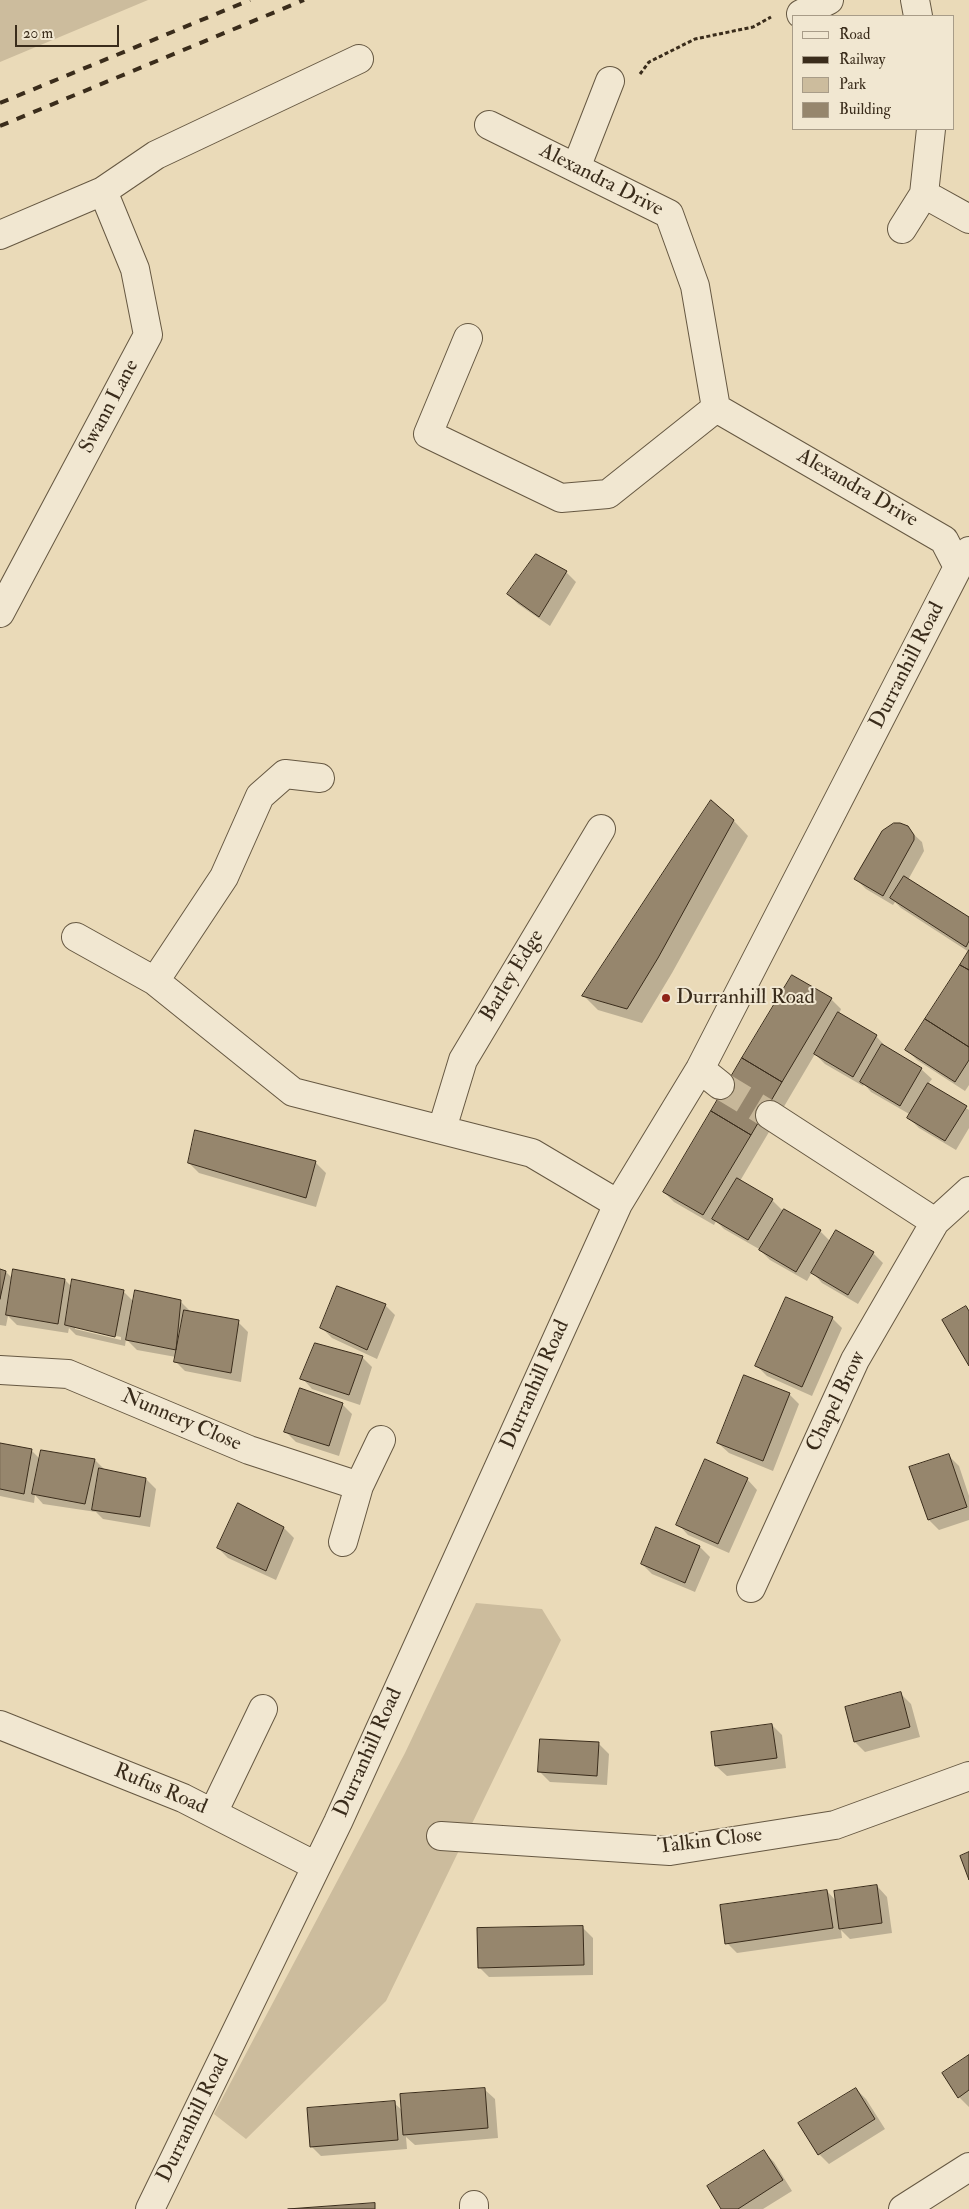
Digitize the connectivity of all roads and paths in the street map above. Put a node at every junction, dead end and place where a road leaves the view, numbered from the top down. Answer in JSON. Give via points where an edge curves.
{"nodes":[{"id":1,"x":829,"y":0,"type":"edge"},
{"id":2,"x":915,"y":0,"type":"edge"},
{"id":3,"x":801,"y":14,"type":"joint"},
{"id":4,"x":918,"y":15,"type":"edge"},
{"id":5,"x":359,"y":59,"type":"dead end"},
{"id":6,"x":606,"y":91,"type":"joint"},
{"id":7,"x":489,"y":125,"type":"dead end"},
{"id":8,"x":931,"y":130,"type":"edge"},
{"id":9,"x":576,"y":168,"type":"junction"},
{"id":10,"x":103,"y":191,"type":"junction"},
{"id":11,"x":924,"y":194,"type":"junction"},
{"id":12,"x":969,"y":219,"type":"edge"},
{"id":13,"x":902,"y":229,"type":"dead end"},
{"id":14,"x":0,"y":235,"type":"edge"},
{"id":15,"x":468,"y":338,"type":"dead end"},
{"id":16,"x":716,"y":408,"type":"junction"},
{"id":17,"x":964,"y":559,"type":"edge"},
{"id":18,"x":0,"y":613,"type":"edge"},
{"id":19,"x":320,"y":778,"type":"dead end"},
{"id":20,"x":601,"y":829,"type":"dead end"},
{"id":21,"x":76,"y":937,"type":"dead end"},
{"id":22,"x":155,"y":981,"type":"junction"},
{"id":23,"x":770,"y":1115,"type":"tunnel mouth"},
{"id":24,"x":442,"y":1129,"type":"junction"},
{"id":25,"x":969,"y":1191,"type":"edge"},
{"id":26,"x":618,"y":1204,"type":"junction"},
{"id":27,"x":935,"y":1222,"type":"junction"},
{"id":28,"x":0,"y":1370,"type":"edge"},
{"id":29,"x":381,"y":1440,"type":"dead end"},
{"id":30,"x":360,"y":1486,"type":"junction"},
{"id":31,"x":343,"y":1542,"type":"dead end"},
{"id":32,"x":751,"y":1588,"type":"dead end"},
{"id":33,"x":263,"y":1709,"type":"dead end"},
{"id":34,"x":0,"y":1724,"type":"edge"},
{"id":35,"x":969,"y":1776,"type":"edge"},
{"id":36,"x":213,"y":1813,"type":"junction"},
{"id":37,"x":441,"y":1836,"type":"dead end"},
{"id":38,"x":316,"y":1866,"type":"junction"},
{"id":39,"x":969,"y":2168,"type":"edge"},
{"id":40,"x":150,"y":2209,"type":"edge"},
{"id":41,"x":903,"y":2209,"type":"edge"}],
"edges":[{"from":1,"to":3,"type":"street"},
{"from":2,"to":4,"type":"street"},
{"from":3,"to":6,"type":"path","via":[[776,15],[753,27],[695,39],[649,62],[625,93]]},
{"from":5,"to":10,"type":"street","via":[[156,156]]},
{"from":6,"to":9,"type":"street"},
{"from":7,"to":9,"type":"street","name":"Alexandra Drive"},
{"from":8,"to":11,"type":"street"},
{"from":9,"to":16,"type":"street","name":"Alexandra Drive","via":[[669,214],[695,286]]},
{"from":10,"to":14,"type":"street"},
{"from":10,"to":18,"type":"street","name":"Swann Lane","via":[[135,269],[148,335]]},
{"from":11,"to":12,"type":"street"},
{"from":11,"to":13,"type":"street"},
{"from":15,"to":16,"type":"street","via":[[428,434],[560,498],[608,494]]},
{"from":16,"to":17,"type":"street","name":"Alexandra Drive","via":[[944,540]]},
{"from":17,"to":26,"type":"street","name":"Durranhill Road","via":[[710,1077]]},
{"from":19,"to":22,"type":"street","via":[[284,774],[260,796],[224,877]]},
{"from":20,"to":24,"type":"street","name":"Barley Edge","via":[[463,1060]]},
{"from":21,"to":22,"type":"street"},
{"from":22,"to":24,"type":"street","via":[[293,1092]]},
{"from":23,"to":27,"type":"street"},
{"from":24,"to":26,"type":"street","via":[[532,1154]]},
{"from":25,"to":27,"type":"street","name":"Chapel Brow"},
{"from":26,"to":38,"type":"street","name":"Durranhill Road"},
{"from":27,"to":32,"type":"street","name":"Chapel Brow","via":[[856,1360]]},
{"from":28,"to":30,"type":"street","name":"Nunnery Close","via":[[68,1374],[249,1450]]},
{"from":29,"to":30,"type":"street"},
{"from":30,"to":31,"type":"street"},
{"from":33,"to":36,"type":"street"},
{"from":34,"to":36,"type":"street","name":"Rufus Road"},
{"from":35,"to":37,"type":"street","name":"Talkin Close","via":[[834,1825],[670,1851]]},
{"from":36,"to":38,"type":"street","name":"Rufus Road"},
{"from":38,"to":40,"type":"street","name":"Durranhill Road"},
{"from":39,"to":41,"type":"street"}]}
